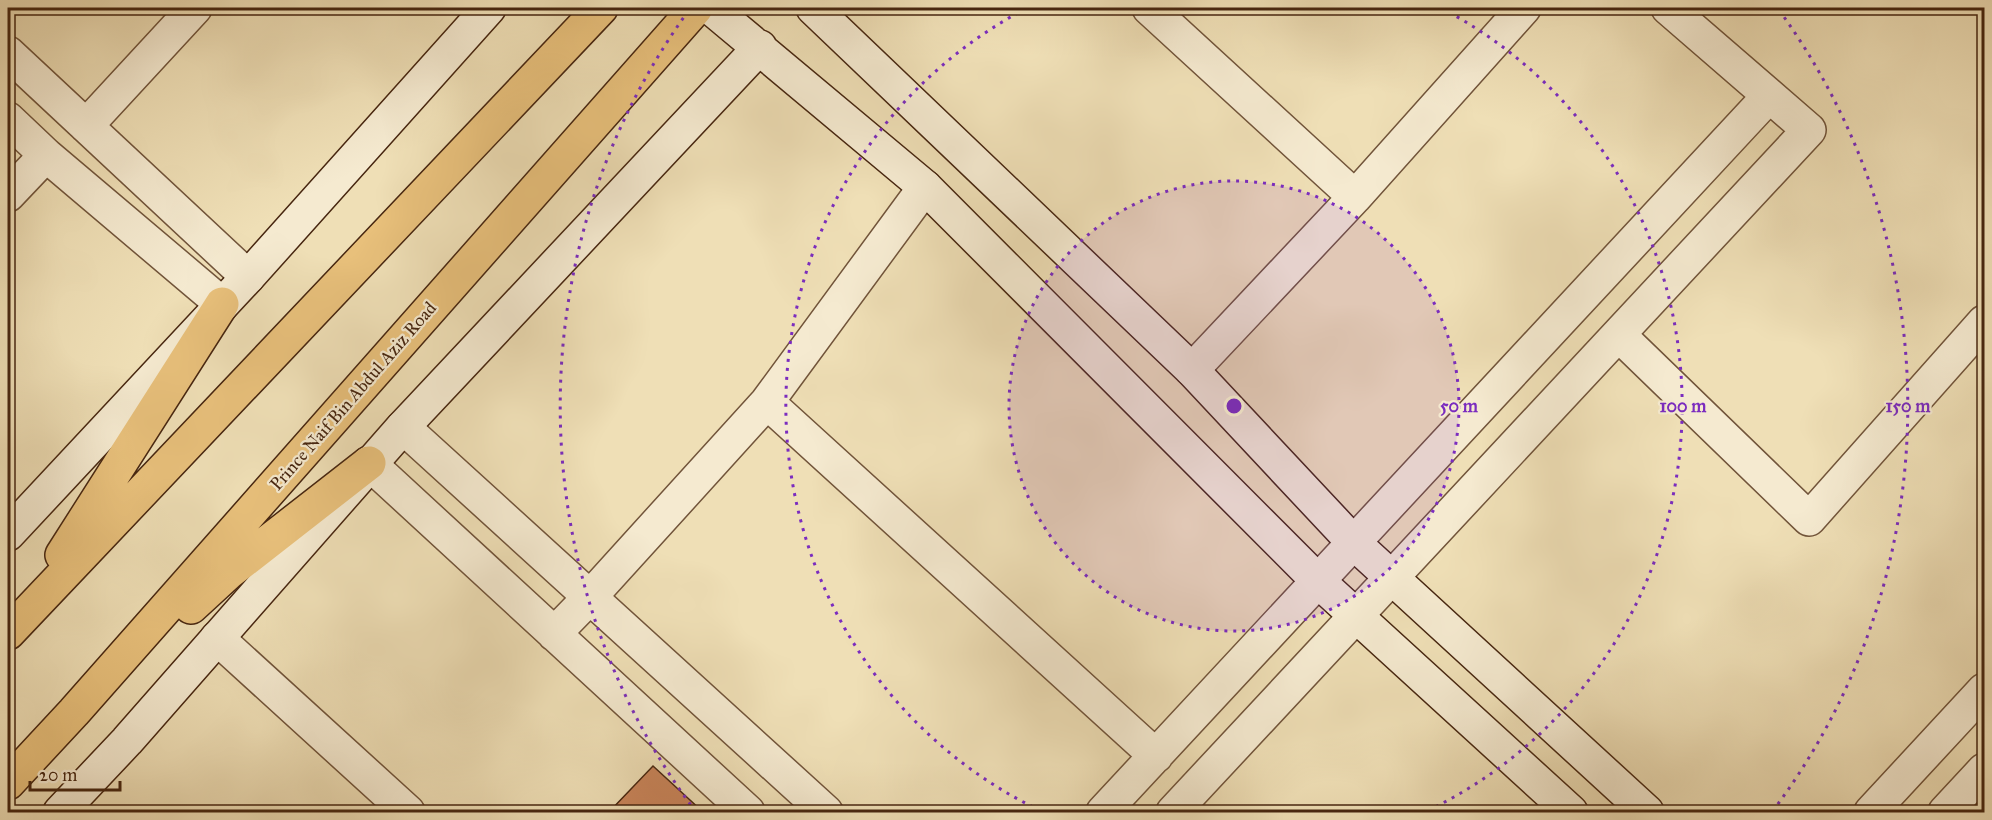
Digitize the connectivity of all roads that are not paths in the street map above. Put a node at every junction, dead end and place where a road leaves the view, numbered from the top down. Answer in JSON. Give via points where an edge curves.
{"nodes":[{"id":1,"x":195,"y":8,"type":"edge"},
{"id":2,"x":489,"y":8,"type":"edge"},
{"id":3,"x":601,"y":8,"type":"edge"},
{"id":4,"x":696,"y":8,"type":"edge"},
{"id":5,"x":711,"y":8,"type":"edge"},
{"id":6,"x":813,"y":8,"type":"edge"},
{"id":7,"x":1149,"y":8,"type":"edge"},
{"id":8,"x":1524,"y":8,"type":"edge"},
{"id":9,"x":1668,"y":8,"type":"edge"},
{"id":10,"x":760,"y":47,"type":"junction"},
{"id":11,"x":8,"y":53,"type":"edge"},
{"id":12,"x":1769,"y":96,"type":"junction"},
{"id":13,"x":8,"y":119,"type":"edge"},
{"id":14,"x":86,"y":126,"type":"junction"},
{"id":15,"x":46,"y":154,"type":"junction"},
{"id":16,"x":925,"y":187,"type":"junction"},
{"id":17,"x":8,"y":195,"type":"edge"},
{"id":18,"x":1355,"y":197,"type":"junction"},
{"id":19,"x":248,"y":277,"type":"junction"},
{"id":20,"x":222,"y":304,"type":"junction"},
{"id":21,"x":1984,"y":322,"type":"edge"},
{"id":22,"x":1619,"y":335,"type":"junction"},
{"id":23,"x":1192,"y":370,"type":"junction"},
{"id":24,"x":767,"y":402,"type":"junction"},
{"id":25,"x":403,"y":427,"type":"junction"},
{"id":26,"x":369,"y":463,"type":"junction"},
{"id":27,"x":8,"y":534,"type":"edge"},
{"id":28,"x":1354,"y":543,"type":"junction"},
{"id":29,"x":1392,"y":578,"type":"junction"},
{"id":30,"x":1318,"y":581,"type":"junction"},
{"id":31,"x":590,"y":597,"type":"junction"},
{"id":32,"x":1356,"y":616,"type":"junction"},
{"id":33,"x":14,"y":626,"type":"edge"},
{"id":34,"x":554,"y":634,"type":"junction"},
{"id":35,"x":217,"y":638,"type":"junction"},
{"id":36,"x":1984,"y":690,"type":"edge"},
{"id":37,"x":74,"y":712,"type":"junction"},
{"id":38,"x":1156,"y":756,"type":"junction"},
{"id":39,"x":1983,"y":775,"type":"edge"},
{"id":40,"x":8,"y":783,"type":"edge"},
{"id":41,"x":391,"y":807,"type":"edge"},
{"id":42,"x":60,"y":813,"type":"edge"},
{"id":43,"x":748,"y":813,"type":"edge"},
{"id":44,"x":826,"y":813,"type":"edge"},
{"id":45,"x":1103,"y":813,"type":"edge"},
{"id":46,"x":1173,"y":813,"type":"edge"},
{"id":47,"x":1571,"y":813,"type":"edge"},
{"id":48,"x":1647,"y":813,"type":"edge"},
{"id":49,"x":1871,"y":813,"type":"edge"},
{"id":50,"x":1945,"y":813,"type":"edge"}],
"edges":[{"from":1,"to":14,"type":"street"},
{"from":2,"to":19,"type":"street"},
{"from":3,"to":33,"type":"highway"},
{"from":4,"to":37,"type":"highway","name":"Prince Naif Bin Abdul Aziz Road"},
{"from":5,"to":10,"type":"street"},
{"from":6,"to":23,"type":"street"},
{"from":7,"to":18,"type":"street"},
{"from":8,"to":18,"type":"street"},
{"from":9,"to":12,"type":"street"},
{"from":10,"to":16,"type":"street"},
{"from":10,"to":25,"type":"street"},
{"from":11,"to":14,"type":"street"},
{"from":12,"to":22,"type":"street","via":[[1809,130]]},
{"from":12,"to":28,"type":"street"},
{"from":13,"to":15,"type":"street"},
{"from":14,"to":19,"type":"street"},
{"from":15,"to":17,"type":"street"},
{"from":15,"to":20,"type":"street"},
{"from":16,"to":24,"type":"street"},
{"from":16,"to":30,"type":"street"},
{"from":18,"to":23,"type":"street"},
{"from":19,"to":20,"type":"street"},
{"from":20,"to":27,"type":"street"},
{"from":20,"to":33,"type":"highway"},
{"from":21,"to":22,"type":"street","via":[[1809,519]]},
{"from":22,"to":29,"type":"street"},
{"from":23,"to":28,"type":"street"},
{"from":24,"to":31,"type":"street"},
{"from":24,"to":38,"type":"street"},
{"from":25,"to":26,"type":"street"},
{"from":25,"to":31,"type":"street"},
{"from":26,"to":34,"type":"street"},
{"from":26,"to":35,"type":"street"},
{"from":26,"to":37,"type":"highway","via":[[228,573]]},
{"from":28,"to":29,"type":"street"},
{"from":28,"to":30,"type":"street"},
{"from":29,"to":32,"type":"street"},
{"from":29,"to":48,"type":"street"},
{"from":30,"to":32,"type":"street"},
{"from":30,"to":38,"type":"street"},
{"from":31,"to":34,"type":"street"},
{"from":31,"to":44,"type":"street"},
{"from":32,"to":46,"type":"street"},
{"from":32,"to":47,"type":"street"},
{"from":34,"to":43,"type":"street"},
{"from":35,"to":41,"type":"street"},
{"from":35,"to":42,"type":"street"},
{"from":36,"to":49,"type":"street"},
{"from":37,"to":40,"type":"highway","name":"Prince Naif Bin Abdul Aziz Road"},
{"from":38,"to":45,"type":"street"},
{"from":39,"to":50,"type":"street"}]}
